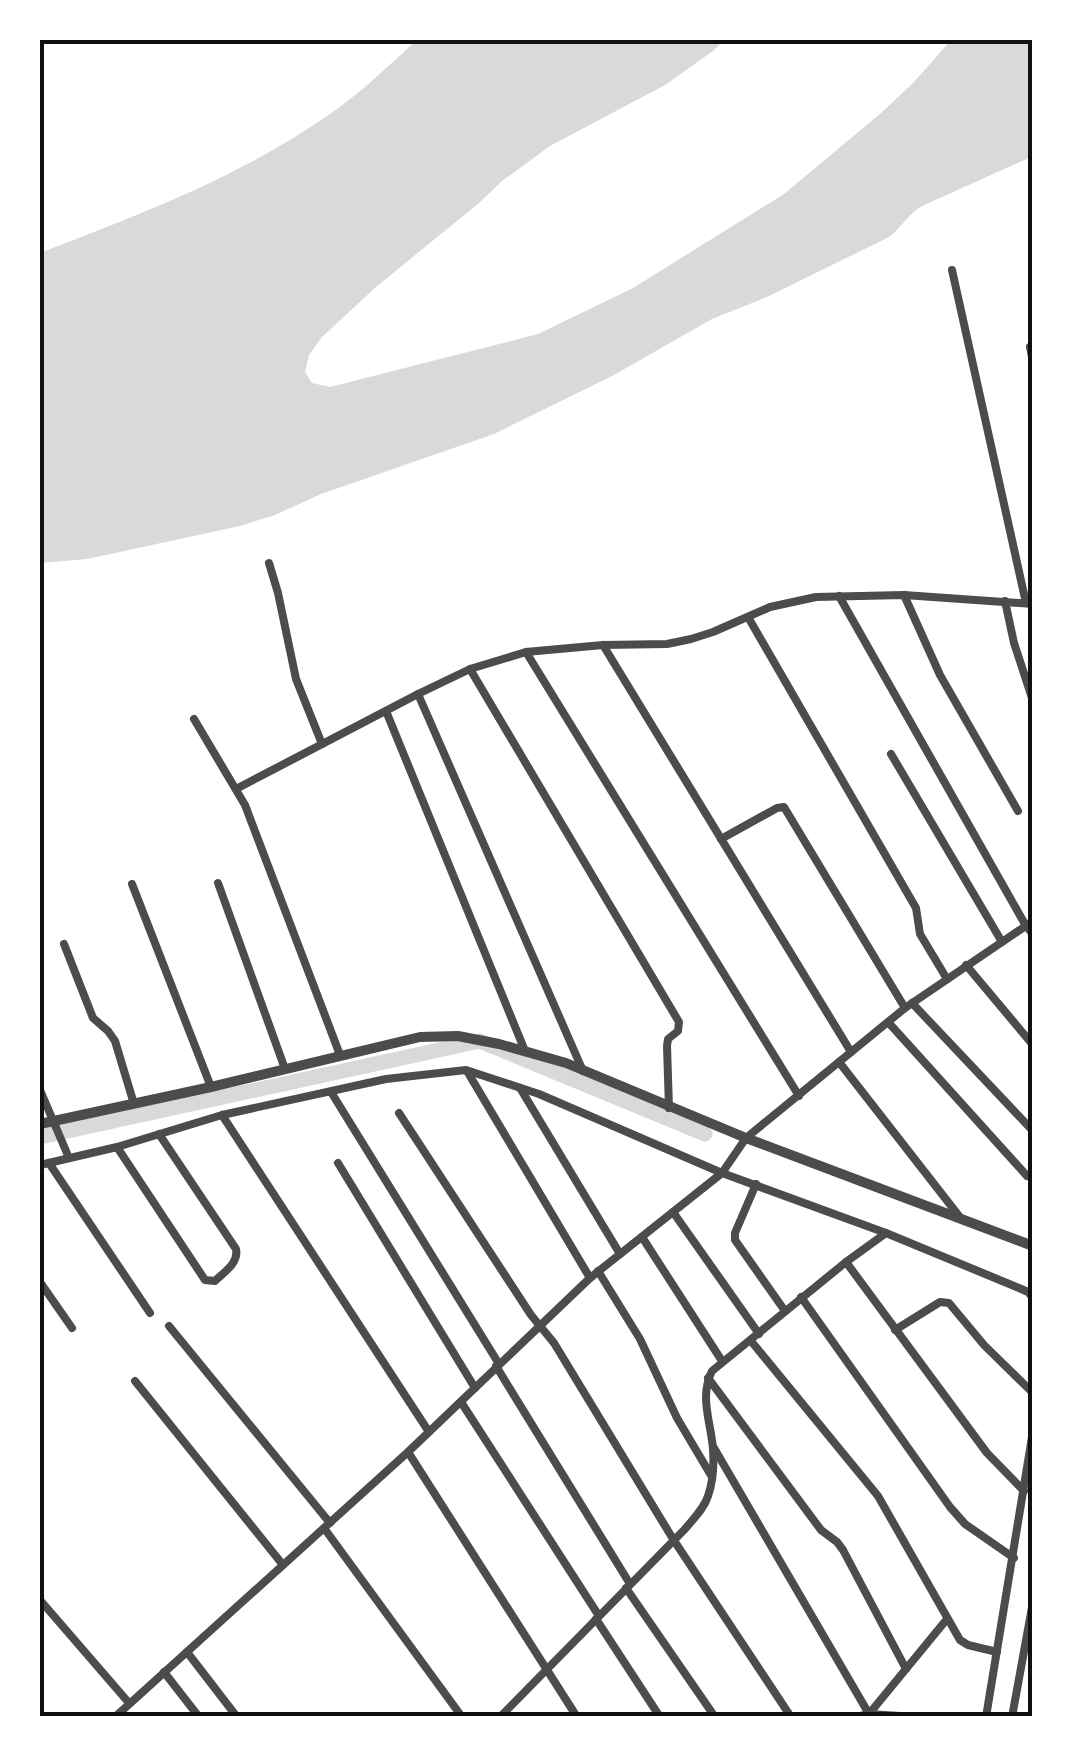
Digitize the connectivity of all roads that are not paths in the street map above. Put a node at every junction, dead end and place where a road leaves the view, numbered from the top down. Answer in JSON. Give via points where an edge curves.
{"nodes":[{"id":1,"x":952,"y":270,"type":"dead end"},
{"id":2,"x":1030,"y":347,"type":"dead end"},
{"id":3,"x":1033,"y":362,"type":"edge"},
{"id":4,"x":269,"y":563,"type":"dead end"},
{"id":5,"x":904,"y":595,"type":"junction"},
{"id":6,"x":839,"y":596,"type":"junction"},
{"id":7,"x":1005,"y":601,"type":"junction"},
{"id":8,"x":1029,"y":603,"type":"edge"},
{"id":9,"x":748,"y":617,"type":"junction"},
{"id":10,"x":603,"y":645,"type":"junction"},
{"id":11,"x":526,"y":652,"type":"junction"},
{"id":12,"x":470,"y":670,"type":"junction"},
{"id":13,"x":418,"y":694,"type":"junction"},
{"id":14,"x":1033,"y":702,"type":"edge"},
{"id":15,"x":386,"y":711,"type":"junction"},
{"id":16,"x":194,"y":719,"type":"dead end"},
{"id":17,"x":322,"y":744,"type":"junction"},
{"id":18,"x":891,"y":754,"type":"dead end"},
{"id":19,"x":236,"y":789,"type":"junction"},
{"id":20,"x":1018,"y":811,"type":"dead end"},
{"id":21,"x":721,"y":839,"type":"junction"},
{"id":22,"x":218,"y":883,"type":"dead end"},
{"id":23,"x":132,"y":884,"type":"dead end"},
{"id":24,"x":1031,"y":927,"type":"edge"},
{"id":25,"x":1002,"y":942,"type":"junction"},
{"id":26,"x":64,"y":944,"type":"dead end"},
{"id":27,"x":966,"y":966,"type":"junction"},
{"id":28,"x":946,"y":979,"type":"junction"},
{"id":29,"x":908,"y":1006,"type":"junction"},
{"id":30,"x":888,"y":1022,"type":"junction"},
{"id":31,"x":1033,"y":1045,"type":"edge"},
{"id":32,"x":525,"y":1052,"type":"junction"},
{"id":33,"x":851,"y":1052,"type":"junction"},
{"id":34,"x":340,"y":1055,"type":"junction"},
{"id":35,"x":839,"y":1062,"type":"junction"},
{"id":36,"x":285,"y":1068,"type":"junction"},
{"id":37,"x":466,"y":1070,"type":"junction"},
{"id":38,"x":584,"y":1071,"type":"junction"},
{"id":39,"x":211,"y":1087,"type":"junction"},
{"id":40,"x":520,"y":1088,"type":"junction"},
{"id":41,"x":40,"y":1090,"type":"edge"},
{"id":42,"x":331,"y":1092,"type":"junction"},
{"id":43,"x":799,"y":1096,"type":"junction"},
{"id":44,"x":134,"y":1104,"type":"junction"},
{"id":45,"x":669,"y":1108,"type":"junction"},
{"id":46,"x":399,"y":1113,"type":"dead end"},
{"id":47,"x":222,"y":1115,"type":"junction"},
{"id":48,"x":53,"y":1122,"type":"junction"},
{"id":49,"x":40,"y":1124,"type":"edge"},
{"id":50,"x":1033,"y":1131,"type":"edge"},
{"id":51,"x":159,"y":1134,"type":"junction"},
{"id":52,"x":746,"y":1138,"type":"junction"},
{"id":53,"x":117,"y":1147,"type":"junction"},
{"id":54,"x":69,"y":1158,"type":"junction"},
{"id":55,"x":338,"y":1163,"type":"dead end"},
{"id":56,"x":45,"y":1164,"type":"edge"},
{"id":57,"x":722,"y":1172,"type":"junction"},
{"id":58,"x":1028,"y":1176,"type":"dead end"},
{"id":59,"x":756,"y":1184,"type":"junction"},
{"id":60,"x":673,"y":1212,"type":"junction"},
{"id":61,"x":961,"y":1220,"type":"junction"},
{"id":62,"x":886,"y":1233,"type":"junction"},
{"id":63,"x":642,"y":1236,"type":"junction"},
{"id":64,"x":1033,"y":1246,"type":"edge"},
{"id":65,"x":620,"y":1254,"type":"junction"},
{"id":66,"x":846,"y":1262,"type":"junction"},
{"id":67,"x":598,"y":1271,"type":"junction"},
{"id":68,"x":590,"y":1278,"type":"junction"},
{"id":69,"x":40,"y":1282,"type":"edge"},
{"id":70,"x":802,"y":1297,"type":"junction"},
{"id":71,"x":1033,"y":1298,"type":"edge"},
{"id":72,"x":785,"y":1311,"type":"junction"},
{"id":73,"x":150,"y":1313,"type":"dead end"},
{"id":74,"x":539,"y":1325,"type":"junction"},
{"id":75,"x":170,"y":1326,"type":"dead end"},
{"id":76,"x":72,"y":1328,"type":"dead end"},
{"id":77,"x":896,"y":1330,"type":"junction"},
{"id":78,"x":755,"y":1338,"type":"junction"},
{"id":79,"x":722,"y":1361,"type":"junction"},
{"id":80,"x":497,"y":1365,"type":"junction"},
{"id":81,"x":708,"y":1378,"type":"junction"},
{"id":82,"x":135,"y":1381,"type":"dead end"},
{"id":83,"x":475,"y":1388,"type":"junction"},
{"id":84,"x":1033,"y":1394,"type":"edge"},
{"id":85,"x":461,"y":1402,"type":"junction"},
{"id":86,"x":1033,"y":1431,"type":"edge"},
{"id":87,"x":429,"y":1432,"type":"junction"},
{"id":88,"x":713,"y":1446,"type":"junction"},
{"id":89,"x":408,"y":1452,"type":"junction"},
{"id":90,"x":712,"y":1478,"type":"junction"},
{"id":91,"x":1024,"y":1490,"type":"junction"},
{"id":92,"x":327,"y":1526,"type":"junction"},
{"id":93,"x":673,"y":1539,"type":"junction"},
{"id":94,"x":1014,"y":1558,"type":"junction"},
{"id":95,"x":283,"y":1565,"type":"junction"},
{"id":96,"x":628,"y":1586,"type":"junction"},
{"id":97,"x":40,"y":1600,"type":"edge"},
{"id":98,"x":1033,"y":1602,"type":"edge"},
{"id":99,"x":598,"y":1618,"type":"junction"},
{"id":100,"x":947,"y":1619,"type":"junction"},
{"id":101,"x":187,"y":1652,"type":"junction"},
{"id":102,"x":997,"y":1652,"type":"junction"},
{"id":103,"x":906,"y":1669,"type":"junction"},
{"id":104,"x":546,"y":1671,"type":"junction"},
{"id":105,"x":164,"y":1672,"type":"junction"},
{"id":106,"x":130,"y":1704,"type":"junction"},
{"id":107,"x":512,"y":1705,"type":"junction"},
{"id":108,"x":869,"y":1714,"type":"junction"},
{"id":109,"x":115,"y":1717,"type":"edge"},
{"id":110,"x":199,"y":1717,"type":"edge"},
{"id":111,"x":237,"y":1717,"type":"edge"},
{"id":112,"x":462,"y":1717,"type":"edge"},
{"id":113,"x":500,"y":1717,"type":"edge"},
{"id":114,"x":520,"y":1717,"type":"edge"},
{"id":115,"x":578,"y":1717,"type":"edge"},
{"id":116,"x":660,"y":1717,"type":"edge"},
{"id":117,"x":714,"y":1717,"type":"edge"},
{"id":118,"x":791,"y":1717,"type":"edge"},
{"id":119,"x":856,"y":1717,"type":"edge"},
{"id":120,"x":916,"y":1717,"type":"edge"},
{"id":121,"x":986,"y":1717,"type":"edge"},
{"id":122,"x":1012,"y":1717,"type":"edge"}],
"edges":[{"from":1,"to":8,"type":"street"},
{"from":2,"to":3,"type":"street"},
{"from":4,"to":17,"type":"street","via":[[296,679]]},
{"from":5,"to":6,"type":"street"},
{"from":5,"to":7,"type":"street"},
{"from":5,"to":20,"type":"street","via":[[940,674]]},
{"from":6,"to":9,"type":"street","via":[[792,600]]},
{"from":6,"to":24,"type":"street"},
{"from":7,"to":8,"type":"street"},
{"from":7,"to":14,"type":"street"},
{"from":9,"to":10,"type":"street","via":[[679,642]]},
{"from":9,"to":28,"type":"street","via":[[916,908],[920,934]]},
{"from":10,"to":11,"type":"street"},
{"from":10,"to":21,"type":"street"},
{"from":11,"to":12,"type":"street"},
{"from":11,"to":43,"type":"street"},
{"from":12,"to":13,"type":"street"},
{"from":12,"to":45,"type":"street","via":[[679,1022],[667,1046]]},
{"from":13,"to":15,"type":"street"},
{"from":13,"to":38,"type":"street"},
{"from":15,"to":17,"type":"street"},
{"from":15,"to":32,"type":"street"},
{"from":16,"to":19,"type":"street"},
{"from":17,"to":19,"type":"street"},
{"from":18,"to":25,"type":"street"},
{"from":19,"to":34,"type":"street"},
{"from":21,"to":29,"type":"street","via":[[784,807]]},
{"from":21,"to":33,"type":"street"},
{"from":22,"to":36,"type":"street"},
{"from":23,"to":39,"type":"street"},
{"from":24,"to":25,"type":"street"},
{"from":25,"to":27,"type":"street"},
{"from":26,"to":44,"type":"street","via":[[93,1018],[115,1041]]},
{"from":27,"to":28,"type":"street"},
{"from":27,"to":31,"type":"street"},
{"from":28,"to":29,"type":"street"},
{"from":29,"to":30,"type":"street"},
{"from":29,"to":50,"type":"street"},
{"from":30,"to":33,"type":"street"},
{"from":30,"to":58,"type":"street"},
{"from":32,"to":34,"type":"street","via":[[458,1036],[420,1037]]},
{"from":32,"to":38,"type":"street"},
{"from":33,"to":35,"type":"street"},
{"from":34,"to":36,"type":"street"},
{"from":35,"to":43,"type":"street"},
{"from":35,"to":61,"type":"street"},
{"from":36,"to":39,"type":"street"},
{"from":37,"to":40,"type":"street"},
{"from":37,"to":42,"type":"street"},
{"from":37,"to":68,"type":"street"},
{"from":38,"to":45,"type":"street"},
{"from":39,"to":44,"type":"street"},
{"from":40,"to":57,"type":"street"},
{"from":40,"to":65,"type":"street"},
{"from":41,"to":48,"type":"street"},
{"from":42,"to":47,"type":"street"},
{"from":42,"to":80,"type":"street"},
{"from":43,"to":52,"type":"street"},
{"from":44,"to":48,"type":"street"},
{"from":45,"to":52,"type":"street"},
{"from":46,"to":74,"type":"street"},
{"from":47,"to":51,"type":"street"},
{"from":47,"to":87,"type":"street"},
{"from":48,"to":49,"type":"street"},
{"from":48,"to":54,"type":"street"},
{"from":51,"to":53,"type":"street"},
{"from":51,"to":53,"type":"street","via":[[236,1249],[235,1262],[214,1281],[205,1280]]},
{"from":52,"to":57,"type":"street"},
{"from":52,"to":61,"type":"street"},
{"from":53,"to":54,"type":"street"},
{"from":54,"to":56,"type":"street"},
{"from":55,"to":83,"type":"street"},
{"from":56,"to":73,"type":"street"},
{"from":57,"to":59,"type":"street"},
{"from":57,"to":60,"type":"street"},
{"from":59,"to":62,"type":"street"},
{"from":59,"to":72,"type":"street","via":[[735,1240]]},
{"from":60,"to":63,"type":"street"},
{"from":60,"to":78,"type":"street"},
{"from":61,"to":64,"type":"street"},
{"from":62,"to":66,"type":"street"},
{"from":62,"to":71,"type":"street"},
{"from":63,"to":65,"type":"street"},
{"from":63,"to":79,"type":"street"},
{"from":65,"to":67,"type":"street"},
{"from":66,"to":70,"type":"street"},
{"from":66,"to":77,"type":"street"},
{"from":67,"to":68,"type":"street"},
{"from":67,"to":90,"type":"street"},
{"from":68,"to":74,"type":"street"},
{"from":69,"to":76,"type":"street"},
{"from":70,"to":72,"type":"street"},
{"from":70,"to":94,"type":"street","via":[[950,1507]]},
{"from":72,"to":78,"type":"street"},
{"from":74,"to":80,"type":"street"},
{"from":74,"to":93,"type":"street"},
{"from":75,"to":92,"type":"street"},
{"from":77,"to":84,"type":"street","via":[[949,1303]]},
{"from":77,"to":91,"type":"street","via":[[987,1453]]},
{"from":78,"to":79,"type":"street"},
{"from":78,"to":100,"type":"street","via":[[878,1496]]},
{"from":79,"to":81,"type":"street"},
{"from":80,"to":83,"type":"street"},
{"from":80,"to":96,"type":"street"},
{"from":81,"to":88,"type":"street"},
{"from":81,"to":103,"type":"street","via":[[820,1530],[840,1546]]},
{"from":82,"to":95,"type":"street"},
{"from":83,"to":85,"type":"street"},
{"from":85,"to":87,"type":"street"},
{"from":85,"to":99,"type":"street"},
{"from":86,"to":91,"type":"street"},
{"from":87,"to":89,"type":"street"},
{"from":88,"to":90,"type":"street"},
{"from":88,"to":108,"type":"street"},
{"from":89,"to":92,"type":"street"},
{"from":89,"to":104,"type":"street"},
{"from":90,"to":93,"type":"street","via":[[708,1500]]},
{"from":91,"to":94,"type":"street"},
{"from":92,"to":95,"type":"street"},
{"from":92,"to":112,"type":"street"},
{"from":93,"to":96,"type":"street"},
{"from":93,"to":118,"type":"street"},
{"from":94,"to":102,"type":"street"},
{"from":95,"to":101,"type":"street"},
{"from":96,"to":99,"type":"street"},
{"from":96,"to":117,"type":"street"},
{"from":97,"to":106,"type":"street"},
{"from":98,"to":122,"type":"street"},
{"from":99,"to":104,"type":"street"},
{"from":99,"to":116,"type":"street"},
{"from":100,"to":102,"type":"street","via":[[964,1643]]},
{"from":100,"to":103,"type":"street"},
{"from":101,"to":105,"type":"street"},
{"from":101,"to":111,"type":"street"},
{"from":102,"to":121,"type":"street"},
{"from":103,"to":108,"type":"street"},
{"from":104,"to":107,"type":"street"},
{"from":104,"to":115,"type":"street"},
{"from":105,"to":106,"type":"street"},
{"from":105,"to":110,"type":"street"},
{"from":106,"to":109,"type":"street"},
{"from":107,"to":113,"type":"street"},
{"from":107,"to":114,"type":"street"},
{"from":108,"to":119,"type":"street"},
{"from":108,"to":120,"type":"street"}]}
